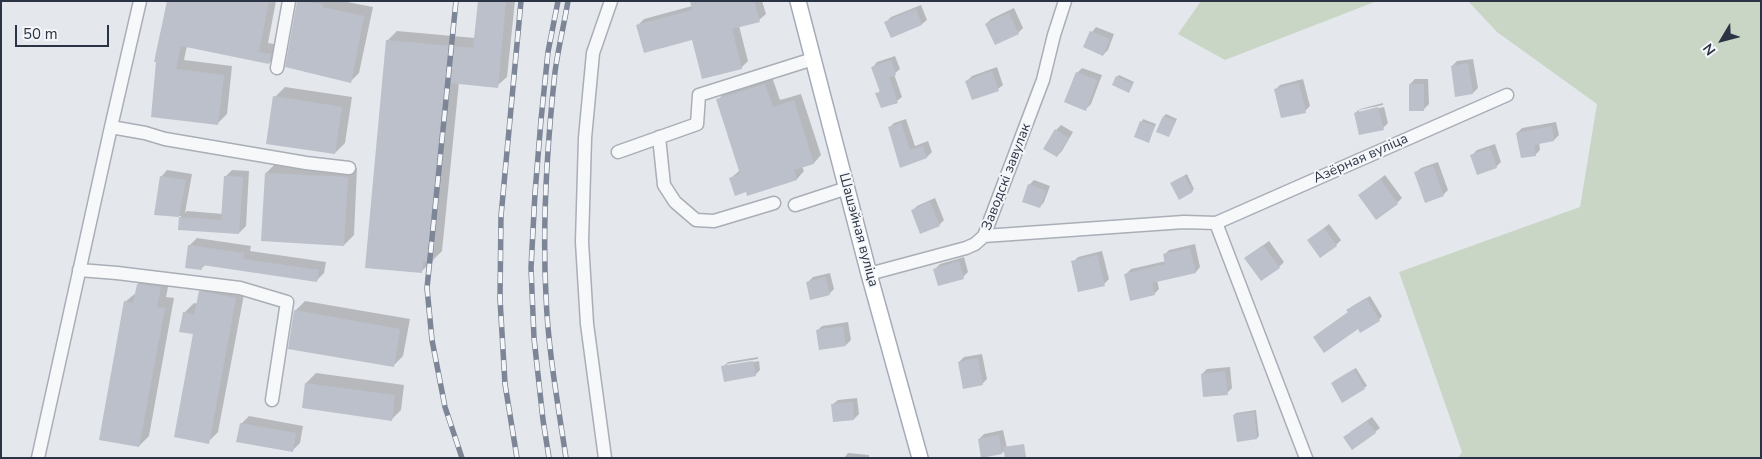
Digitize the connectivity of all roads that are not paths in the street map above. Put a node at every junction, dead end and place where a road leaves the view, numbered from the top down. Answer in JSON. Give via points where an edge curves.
{"nodes":[{"id":1,"x":140,"y":1,"type":"edge"},
{"id":2,"x":289,"y":1,"type":"edge"},
{"id":3,"x":611,"y":1,"type":"edge"},
{"id":4,"x":798,"y":1,"type":"edge"},
{"id":5,"x":1065,"y":1,"type":"edge"},
{"id":6,"x":813,"y":59,"type":"junction"},
{"id":7,"x":277,"y":68,"type":"dead end"},
{"id":8,"x":1507,"y":95,"type":"dead end"},
{"id":9,"x":110,"y":127,"type":"junction"},
{"id":10,"x":659,"y":137,"type":"junction"},
{"id":11,"x":618,"y":152,"type":"dead end"},
{"id":12,"x":349,"y":168,"type":"dead end"},
{"id":13,"x":847,"y":188,"type":"junction"},
{"id":14,"x":774,"y":202,"type":"dead end"},
{"id":15,"x":795,"y":204,"type":"dead end"},
{"id":16,"x":1216,"y":223,"type":"junction"},
{"id":17,"x":984,"y":236,"type":"junction"},
{"id":18,"x":79,"y":270,"type":"junction"},
{"id":19,"x":870,"y":274,"type":"junction"},
{"id":20,"x":272,"y":400,"type":"dead end"},
{"id":21,"x":38,"y":458,"type":"edge"},
{"id":22,"x":605,"y":458,"type":"edge"},
{"id":23,"x":920,"y":458,"type":"edge"},
{"id":24,"x":1306,"y":458,"type":"edge"}],
"edges":[{"from":1,"to":9,"type":"street"},
{"from":2,"to":7,"type":"street"},
{"from":3,"to":22,"type":"street","via":[[594,53],[585,138],[582,242],[587,324]]},
{"from":4,"to":6,"type":"main road","name":"Шашэйная вуліца"},
{"from":5,"to":17,"type":"street","name":"Заводскі завулак","via":[[1043,80]]},
{"from":6,"to":10,"type":"street","via":[[699,95],[697,124]]},
{"from":6,"to":13,"type":"main road","name":"Шашэйная вуліца"},
{"from":8,"to":16,"type":"street","name":"Азёрная вуліца"},
{"from":9,"to":12,"type":"street","via":[[165,139]]},
{"from":9,"to":18,"type":"street"},
{"from":10,"to":11,"type":"street"},
{"from":10,"to":14,"type":"street","via":[[664,185],[675,202],[696,220],[714,221]]},
{"from":13,"to":15,"type":"street"},
{"from":13,"to":19,"type":"main road","name":"Шашэйная вуліца"},
{"from":16,"to":17,"type":"street","name":"Азёрная вуліца","via":[[1184,222]]},
{"from":16,"to":24,"type":"street"},
{"from":17,"to":19,"type":"street","name":"Заводскі завулак","via":[[966,248]]},
{"from":18,"to":20,"type":"street","via":[[240,288],[287,302]]},
{"from":18,"to":21,"type":"street"},
{"from":19,"to":23,"type":"main road","name":"Шашэйная вуліца"}]}
